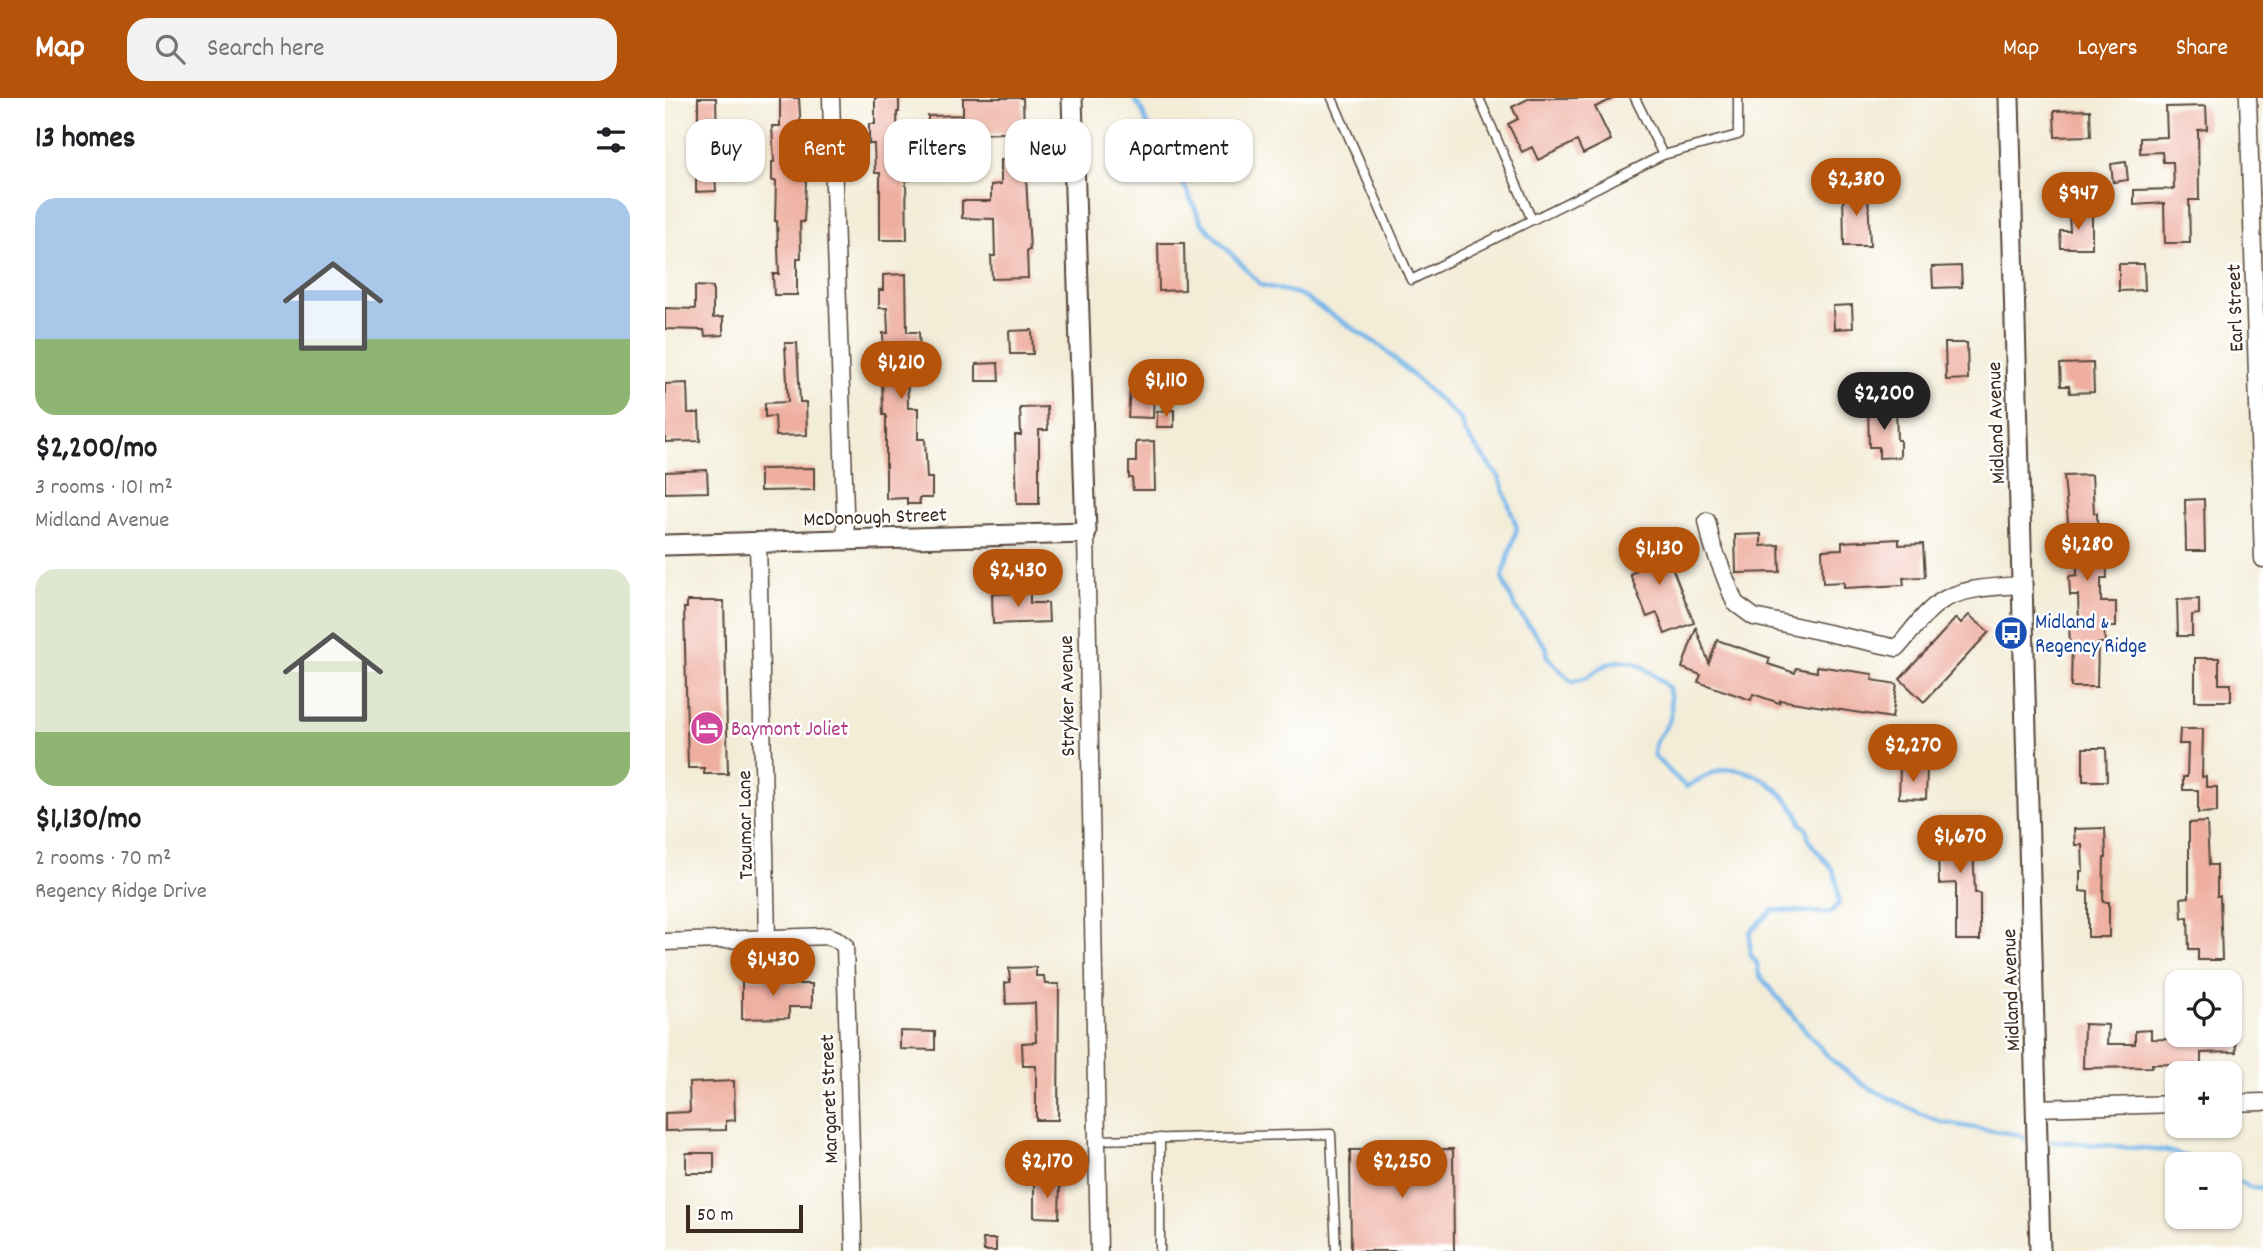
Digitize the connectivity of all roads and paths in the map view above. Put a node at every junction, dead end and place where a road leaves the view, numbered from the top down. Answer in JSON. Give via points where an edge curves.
{"nodes":[{"id":1,"x":831,"y":98,"type":"edge"},
{"id":2,"x":1072,"y":98,"type":"edge"},
{"id":3,"x":1332,"y":98,"type":"edge"},
{"id":4,"x":1479,"y":98,"type":"edge"},
{"id":5,"x":1635,"y":98,"type":"edge"},
{"id":6,"x":1738,"y":98,"type":"edge"},
{"id":7,"x":2009,"y":98,"type":"edge"},
{"id":8,"x":2248,"y":98,"type":"edge"},
{"id":9,"x":1663,"y":155,"type":"junction"},
{"id":10,"x":1532,"y":220,"type":"junction"},
{"id":11,"x":1707,"y":521,"type":"dead end"},
{"id":12,"x":1086,"y":533,"type":"junction"},
{"id":13,"x":846,"y":540,"type":"junction"},
{"id":14,"x":758,"y":542,"type":"junction"},
{"id":15,"x":665,"y":545,"type":"edge"},
{"id":16,"x":2263,"y":559,"type":"edge"},
{"id":17,"x":2022,"y":585,"type":"junction"},
{"id":18,"x":767,"y":939,"type":"junction"},
{"id":19,"x":665,"y":942,"type":"edge"},
{"id":20,"x":2263,"y":1102,"type":"edge"},
{"id":21,"x":2242,"y":1103,"type":"edge"},
{"id":22,"x":2165,"y":1104,"type":"edge"},
{"id":23,"x":2036,"y":1108,"type":"junction"},
{"id":24,"x":1160,"y":1138,"type":"junction"},
{"id":25,"x":1097,"y":1140,"type":"junction"},
{"id":26,"x":853,"y":1251,"type":"edge"},
{"id":27,"x":1099,"y":1251,"type":"edge"},
{"id":28,"x":1160,"y":1251,"type":"edge"},
{"id":29,"x":1336,"y":1251,"type":"edge"},
{"id":30,"x":2040,"y":1251,"type":"edge"}],
"edges":[{"from":1,"to":13,"type":"street"},
{"from":2,"to":12,"type":"street","name":"Stryker Avenue"},
{"from":3,"to":10,"type":"lane","via":[[1411,280]]},
{"from":4,"to":10,"type":"lane"},
{"from":5,"to":9,"type":"lane"},
{"from":6,"to":9,"type":"lane","via":[[1738,135]]},
{"from":7,"to":17,"type":"street","name":"Midland Avenue"},
{"from":8,"to":16,"type":"street","name":"Earl Street"},
{"from":9,"to":10,"type":"lane"},
{"from":11,"to":17,"type":"street","via":[[1735,603],[1754,617],[1897,648],[1946,598],[1980,588]]},
{"from":12,"to":13,"type":"street","name":"McDonough Street"},
{"from":12,"to":25,"type":"street","name":"Stryker Avenue"},
{"from":13,"to":14,"type":"street","name":"McDonough Street"},
{"from":14,"to":15,"type":"street","name":"McDonough Street"},
{"from":14,"to":18,"type":"street","name":"Tzoumar Lane"},
{"from":17,"to":23,"type":"street","name":"Midland Avenue"},
{"from":18,"to":19,"type":"street"},
{"from":18,"to":26,"type":"street","name":"Margaret Street","via":[[828,936],[845,946]]},
{"from":20,"to":21,"type":"street"},
{"from":22,"to":23,"type":"street"},
{"from":23,"to":30,"type":"street","name":"Midland Avenue"},
{"from":24,"to":25,"type":"lane"},
{"from":24,"to":28,"type":"lane"},
{"from":24,"to":29,"type":"lane","via":[[1331,1134]]},
{"from":25,"to":27,"type":"street","name":"Stryker Avenue"}]}
